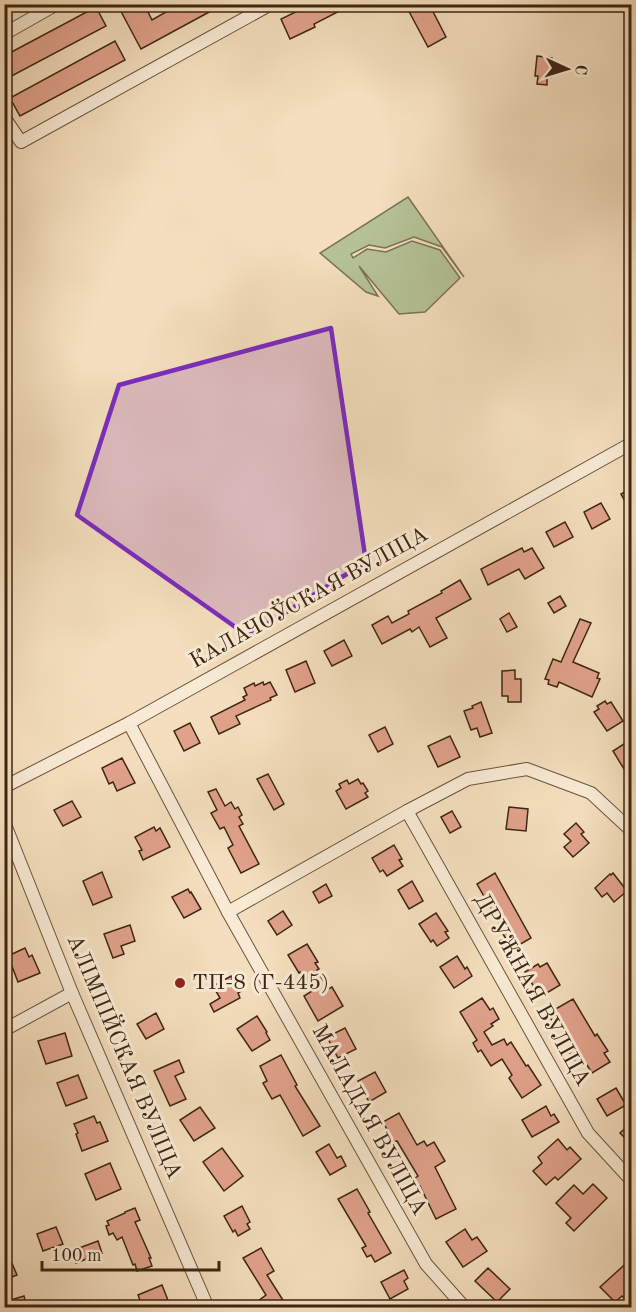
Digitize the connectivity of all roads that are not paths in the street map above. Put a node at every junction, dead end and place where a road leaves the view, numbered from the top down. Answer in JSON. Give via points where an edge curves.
{"nodes":[{"id":1,"x":57,"y":4,"type":"edge"},
{"id":2,"x":271,"y":4,"type":"edge"},
{"id":3,"x":626,"y":4,"type":"edge"},
{"id":4,"x":632,"y":14,"type":"edge"},
{"id":5,"x":4,"y":34,"type":"edge"},
{"id":6,"x":4,"y":117,"type":"edge"},
{"id":7,"x":632,"y":442,"type":"edge"},
{"id":8,"x":129,"y":723,"type":"junction"},
{"id":9,"x":4,"y":787,"type":"edge"},
{"id":10,"x":407,"y":811,"type":"junction"},
{"id":11,"x":4,"y":822,"type":"edge"},
{"id":12,"x":632,"y":831,"type":"edge"},
{"id":13,"x":228,"y":912,"type":"junction"},
{"id":14,"x":72,"y":993,"type":"junction"},
{"id":15,"x":4,"y":1030,"type":"edge"},
{"id":16,"x":632,"y":1181,"type":"edge"},
{"id":17,"x":208,"y":1308,"type":"edge"},
{"id":18,"x":465,"y":1308,"type":"edge"}],
"edges":[{"from":1,"to":5,"type":"street"},
{"from":2,"to":6,"type":"street","via":[[21,142]]},
{"from":3,"to":4,"type":"street"},
{"from":7,"to":8,"type":"street","name":"КАЛАЧОЎСКАЯ ВУЛІЦА"},
{"from":8,"to":9,"type":"street","name":"КАЛАЧОЎСКАЯ ВУЛІЦА"},
{"from":8,"to":13,"type":"street","name":"МАЛАДАЯ ВУЛІЦА"},
{"from":10,"to":12,"type":"street","via":[[468,779],[527,770],[591,793]]},
{"from":10,"to":13,"type":"street"},
{"from":10,"to":16,"type":"street","name":"ДРУЖНАЯ ВУЛІЦА","via":[[588,1133]]},
{"from":11,"to":14,"type":"street","name":"АЛІМПІЙСКАЯ ВУЛІЦА"},
{"from":13,"to":18,"type":"street","name":"МАЛАДАЯ ВУЛІЦА","via":[[426,1264]]},
{"from":14,"to":15,"type":"street"},
{"from":14,"to":17,"type":"street","name":"АЛІМПІЙСКАЯ ВУЛІЦА"}]}
